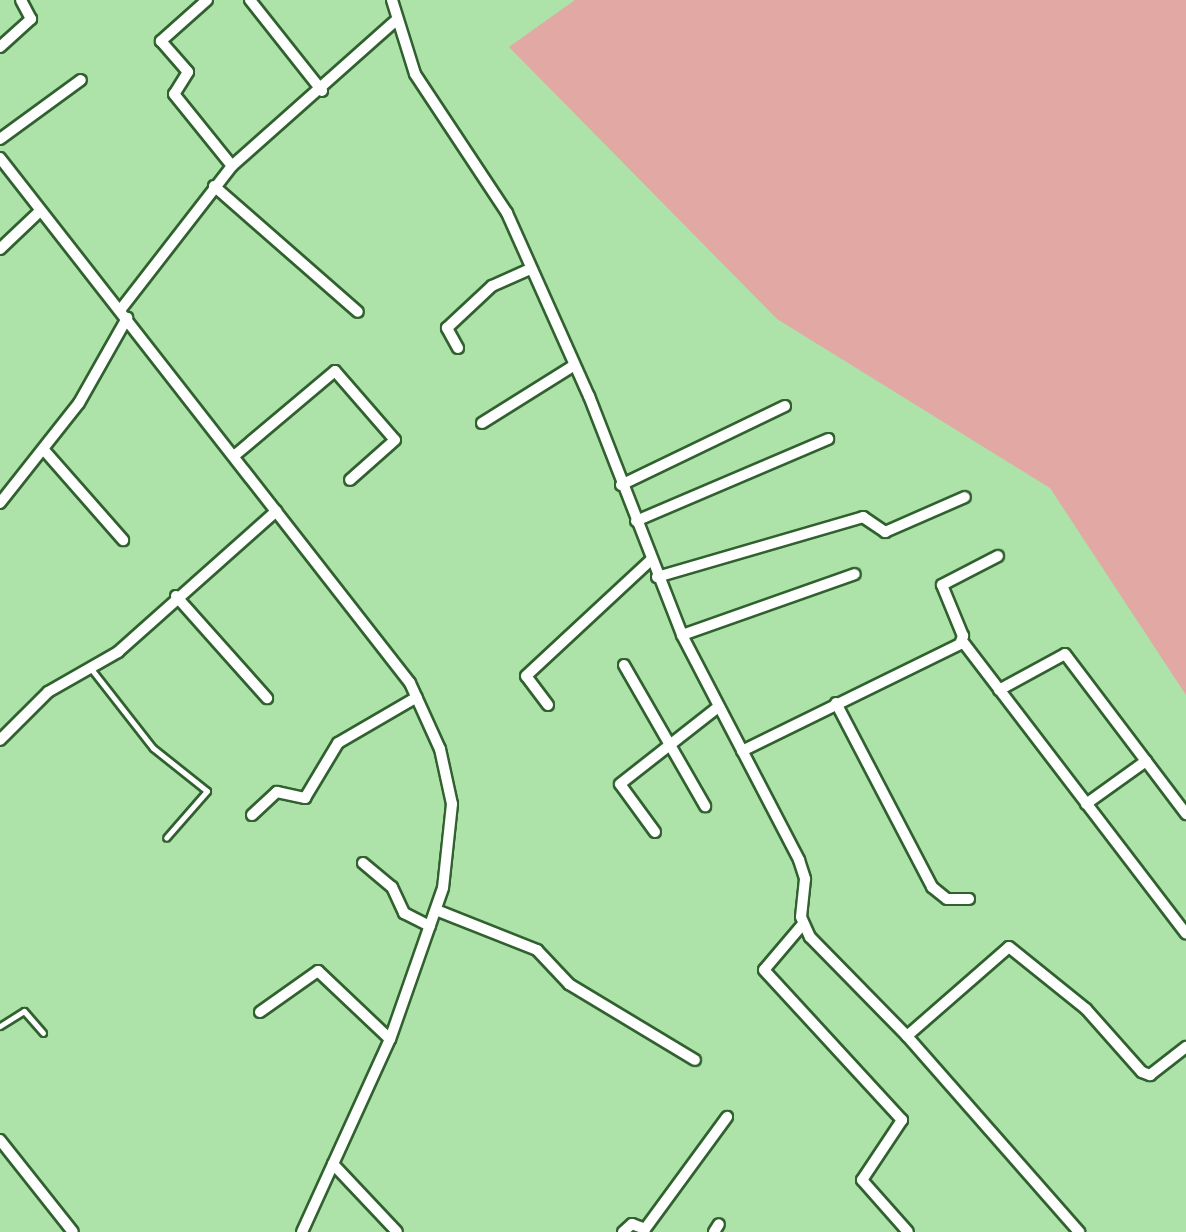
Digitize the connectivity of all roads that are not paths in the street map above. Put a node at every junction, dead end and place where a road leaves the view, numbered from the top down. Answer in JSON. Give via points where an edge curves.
{"nodes":[{"id":1,"x":21,"y":0,"type":"edge"},
{"id":2,"x":207,"y":0,"type":"edge"},
{"id":3,"x":250,"y":0,"type":"edge"},
{"id":4,"x":392,"y":0,"type":"edge"},
{"id":5,"x":394,"y":22,"type":"junction"},
{"id":6,"x":0,"y":47,"type":"edge"},
{"id":7,"x":81,"y":80,"type":"dead end"},
{"id":8,"x":322,"y":91,"type":"junction"},
{"id":9,"x":0,"y":139,"type":"edge"},
{"id":10,"x":0,"y":158,"type":"edge"},
{"id":11,"x":232,"y":166,"type":"junction"},
{"id":12,"x":214,"y":186,"type":"junction"},
{"id":13,"x":40,"y":211,"type":"junction"},
{"id":14,"x":0,"y":249,"type":"edge"},
{"id":15,"x":528,"y":270,"type":"junction"},
{"id":16,"x":358,"y":312,"type":"dead end"},
{"id":17,"x":124,"y":313,"type":"junction"},
{"id":18,"x":458,"y":348,"type":"dead end"},
{"id":19,"x":573,"y":366,"type":"junction"},
{"id":20,"x":785,"y":406,"type":"dead end"},
{"id":21,"x":482,"y":423,"type":"dead end"},
{"id":22,"x":828,"y":439,"type":"dead end"},
{"id":23,"x":44,"y":450,"type":"junction"},
{"id":24,"x":234,"y":456,"type":"junction"},
{"id":25,"x":350,"y":480,"type":"dead end"},
{"id":26,"x":621,"y":485,"type":"junction"},
{"id":27,"x":965,"y":497,"type":"dead end"},
{"id":28,"x":0,"y":503,"type":"edge"},
{"id":29,"x":276,"y":511,"type":"junction"},
{"id":30,"x":636,"y":521,"type":"junction"},
{"id":31,"x":123,"y":540,"type":"dead end"},
{"id":32,"x":998,"y":556,"type":"dead end"},
{"id":33,"x":651,"y":560,"type":"junction"},
{"id":34,"x":855,"y":574,"type":"dead end"},
{"id":35,"x":657,"y":577,"type":"junction"},
{"id":36,"x":176,"y":596,"type":"junction"},
{"id":37,"x":682,"y":635,"type":"junction"},
{"id":38,"x":963,"y":642,"type":"junction"},
{"id":39,"x":624,"y":665,"type":"dead end"},
{"id":40,"x":92,"y":670,"type":"junction"},
{"id":41,"x":999,"y":690,"type":"junction"},
{"id":42,"x":417,"y":697,"type":"junction"},
{"id":43,"x":267,"y":698,"type":"dead end"},
{"id":44,"x":836,"y":703,"type":"junction"},
{"id":45,"x":548,"y":705,"type":"dead end"},
{"id":46,"x":717,"y":708,"type":"junction"},
{"id":47,"x":0,"y":740,"type":"edge"},
{"id":48,"x":670,"y":744,"type":"junction"},
{"id":49,"x":742,"y":751,"type":"junction"},
{"id":50,"x":1146,"y":761,"type":"junction"},
{"id":51,"x":1086,"y":804,"type":"junction"},
{"id":52,"x":705,"y":806,"type":"dead end"},
{"id":53,"x":1186,"y":814,"type":"edge"},
{"id":54,"x":252,"y":815,"type":"dead end"},
{"id":55,"x":655,"y":832,"type":"dead end"},
{"id":56,"x":166,"y":838,"type":"dead end"},
{"id":57,"x":363,"y":863,"type":"dead end"},
{"id":58,"x":969,"y":899,"type":"dead end"},
{"id":59,"x":436,"y":910,"type":"junction"},
{"id":60,"x":803,"y":924,"type":"junction"},
{"id":61,"x":430,"y":926,"type":"junction"},
{"id":62,"x":1186,"y":934,"type":"edge"},
{"id":63,"x":260,"y":1012,"type":"dead end"},
{"id":64,"x":0,"y":1026,"type":"edge"},
{"id":65,"x":43,"y":1033,"type":"dead end"},
{"id":66,"x":907,"y":1036,"type":"junction"},
{"id":67,"x":390,"y":1039,"type":"junction"},
{"id":68,"x":1186,"y":1047,"type":"edge"},
{"id":69,"x":695,"y":1060,"type":"dead end"},
{"id":70,"x":727,"y":1117,"type":"dead end"},
{"id":71,"x":0,"y":1140,"type":"edge"},
{"id":72,"x":333,"y":1164,"type":"junction"},
{"id":73,"x":71,"y":1231,"type":"edge"},
{"id":74,"x":302,"y":1232,"type":"edge"},
{"id":75,"x":397,"y":1232,"type":"edge"},
{"id":76,"x":623,"y":1232,"type":"edge"},
{"id":77,"x":908,"y":1232,"type":"edge"},
{"id":78,"x":1079,"y":1232,"type":"edge"}],
"edges":[{"from":1,"to":6,"type":"street","via":[[31,19]]},
{"from":2,"to":11,"type":"street","via":[[161,41],[188,72],[174,94]]},
{"from":3,"to":8,"type":"street"},
{"from":4,"to":5,"type":"street"},
{"from":5,"to":8,"type":"street"},
{"from":5,"to":15,"type":"street","via":[[429,96],[500,199]]},
{"from":7,"to":9,"type":"street"},
{"from":8,"to":11,"type":"street"},
{"from":10,"to":13,"type":"street"},
{"from":11,"to":12,"type":"street"},
{"from":12,"to":16,"type":"street"},
{"from":12,"to":17,"type":"street"},
{"from":13,"to":14,"type":"street"},
{"from":13,"to":17,"type":"street"},
{"from":15,"to":18,"type":"street","via":[[492,286],[447,328]]},
{"from":15,"to":19,"type":"street"},
{"from":17,"to":23,"type":"street"},
{"from":17,"to":24,"type":"street"},
{"from":19,"to":21,"type":"street"},
{"from":19,"to":26,"type":"street"},
{"from":20,"to":26,"type":"street"},
{"from":22,"to":30,"type":"street"},
{"from":23,"to":28,"type":"street"},
{"from":23,"to":31,"type":"street"},
{"from":24,"to":25,"type":"street","via":[[335,371],[395,442]]},
{"from":24,"to":29,"type":"street"},
{"from":26,"to":30,"type":"street"},
{"from":27,"to":35,"type":"street","via":[[885,532],[865,516]]},
{"from":29,"to":36,"type":"street"},
{"from":29,"to":42,"type":"street"},
{"from":30,"to":33,"type":"street"},
{"from":32,"to":38,"type":"street","via":[[942,585]]},
{"from":33,"to":35,"type":"street"},
{"from":33,"to":45,"type":"street","via":[[526,676]]},
{"from":34,"to":37,"type":"street"},
{"from":35,"to":37,"type":"street"},
{"from":36,"to":40,"type":"street"},
{"from":36,"to":43,"type":"street"},
{"from":37,"to":46,"type":"street"},
{"from":38,"to":41,"type":"street"},
{"from":38,"to":44,"type":"street"},
{"from":39,"to":48,"type":"street"},
{"from":40,"to":47,"type":"street","via":[[48,692]]},
{"from":40,"to":56,"type":"lane","via":[[153,748],[208,793]]},
{"from":41,"to":50,"type":"street","via":[[1065,654]]},
{"from":41,"to":51,"type":"street"},
{"from":42,"to":54,"type":"street","via":[[338,743],[305,798],[277,792]]},
{"from":42,"to":59,"type":"street","via":[[440,749],[452,804],[452,840]]},
{"from":44,"to":49,"type":"street"},
{"from":44,"to":58,"type":"street","via":[[932,887],[947,899]]},
{"from":46,"to":48,"type":"street"},
{"from":46,"to":49,"type":"street"},
{"from":48,"to":52,"type":"street"},
{"from":48,"to":55,"type":"street","via":[[619,787]]},
{"from":49,"to":60,"type":"street","via":[[804,870]]},
{"from":50,"to":51,"type":"street"},
{"from":50,"to":53,"type":"street"},
{"from":51,"to":62,"type":"street"},
{"from":57,"to":61,"type":"street","via":[[392,887],[404,913]]},
{"from":59,"to":61,"type":"street"},
{"from":59,"to":69,"type":"street","via":[[537,950],[569,984]]},
{"from":60,"to":66,"type":"street","via":[[824,954]]},
{"from":60,"to":77,"type":"street","via":[[766,959],[764,970],[902,1120],[862,1180]]},
{"from":61,"to":67,"type":"street"},
{"from":63,"to":67,"type":"street","via":[[318,971]]},
{"from":64,"to":65,"type":"lane","via":[[24,1011]]},
{"from":66,"to":68,"type":"street","via":[[1009,947],[1086,1009],[1142,1072],[1150,1075]]},
{"from":66,"to":78,"type":"street"},
{"from":67,"to":72,"type":"street"},
{"from":70,"to":76,"type":"street","via":[[645,1229],[632,1224]]},
{"from":71,"to":73,"type":"street"},
{"from":72,"to":74,"type":"street"},
{"from":72,"to":75,"type":"street"}]}
